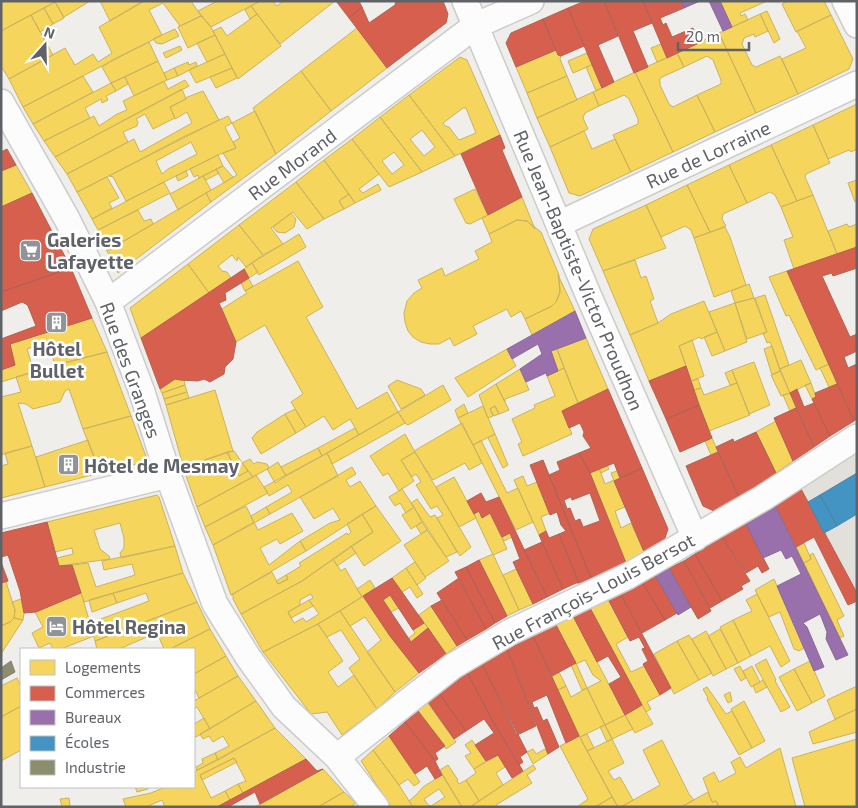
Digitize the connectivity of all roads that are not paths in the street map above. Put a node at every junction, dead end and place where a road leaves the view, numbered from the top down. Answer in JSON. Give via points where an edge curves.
{"nodes":[{"id":1,"x":465,"y":1,"type":"edge"},
{"id":2,"x":531,"y":1,"type":"edge"},
{"id":3,"x":845,"y":1,"type":"edge"},
{"id":4,"x":857,"y":25,"type":"edge"},
{"id":5,"x":475,"y":26,"type":"junction"},
{"id":6,"x":857,"y":84,"type":"edge"},
{"id":7,"x":1,"y":102,"type":"edge"},
{"id":8,"x":559,"y":224,"type":"junction"},
{"id":9,"x":108,"y":302,"type":"junction"},
{"id":10,"x":857,"y":437,"type":"edge"},
{"id":11,"x":168,"y":476,"type":"junction"},
{"id":12,"x":1,"y":516,"type":"edge"},
{"id":13,"x":695,"y":538,"type":"junction"},
{"id":14,"x":337,"y":757,"type":"junction"},
{"id":15,"x":376,"y":807,"type":"edge"}],
"edges":[{"from":1,"to":5,"type":"street","name":"Rue Jean-Baptiste-Victor Proudhon"},
{"from":2,"to":5,"type":"street","name":"Rue Morand"},
{"from":3,"to":4,"type":"street"},
{"from":5,"to":8,"type":"street","name":"Rue Jean-Baptiste-Victor Proudhon"},
{"from":5,"to":9,"type":"street","name":"Rue Morand"},
{"from":6,"to":8,"type":"street","name":"Rue de Lorraine"},
{"from":7,"to":9,"type":"street","name":"Rue des Granges","via":[[67,219]]},
{"from":8,"to":13,"type":"street","name":"Rue Jean-Baptiste-Victor Proudhon"},
{"from":9,"to":11,"type":"street","name":"Rue des Granges","via":[[142,392]]},
{"from":10,"to":13,"type":"street","name":"Rue François-Louis Bersot"},
{"from":11,"to":12,"type":"street"},
{"from":11,"to":14,"type":"street","name":"Rue des Granges","via":[[215,604],[284,707]]},
{"from":13,"to":14,"type":"street","name":"Rue François-Louis Bersot","via":[[628,576],[510,632],[453,666]]},
{"from":14,"to":15,"type":"street","name":"Rue des Granges"}]}
